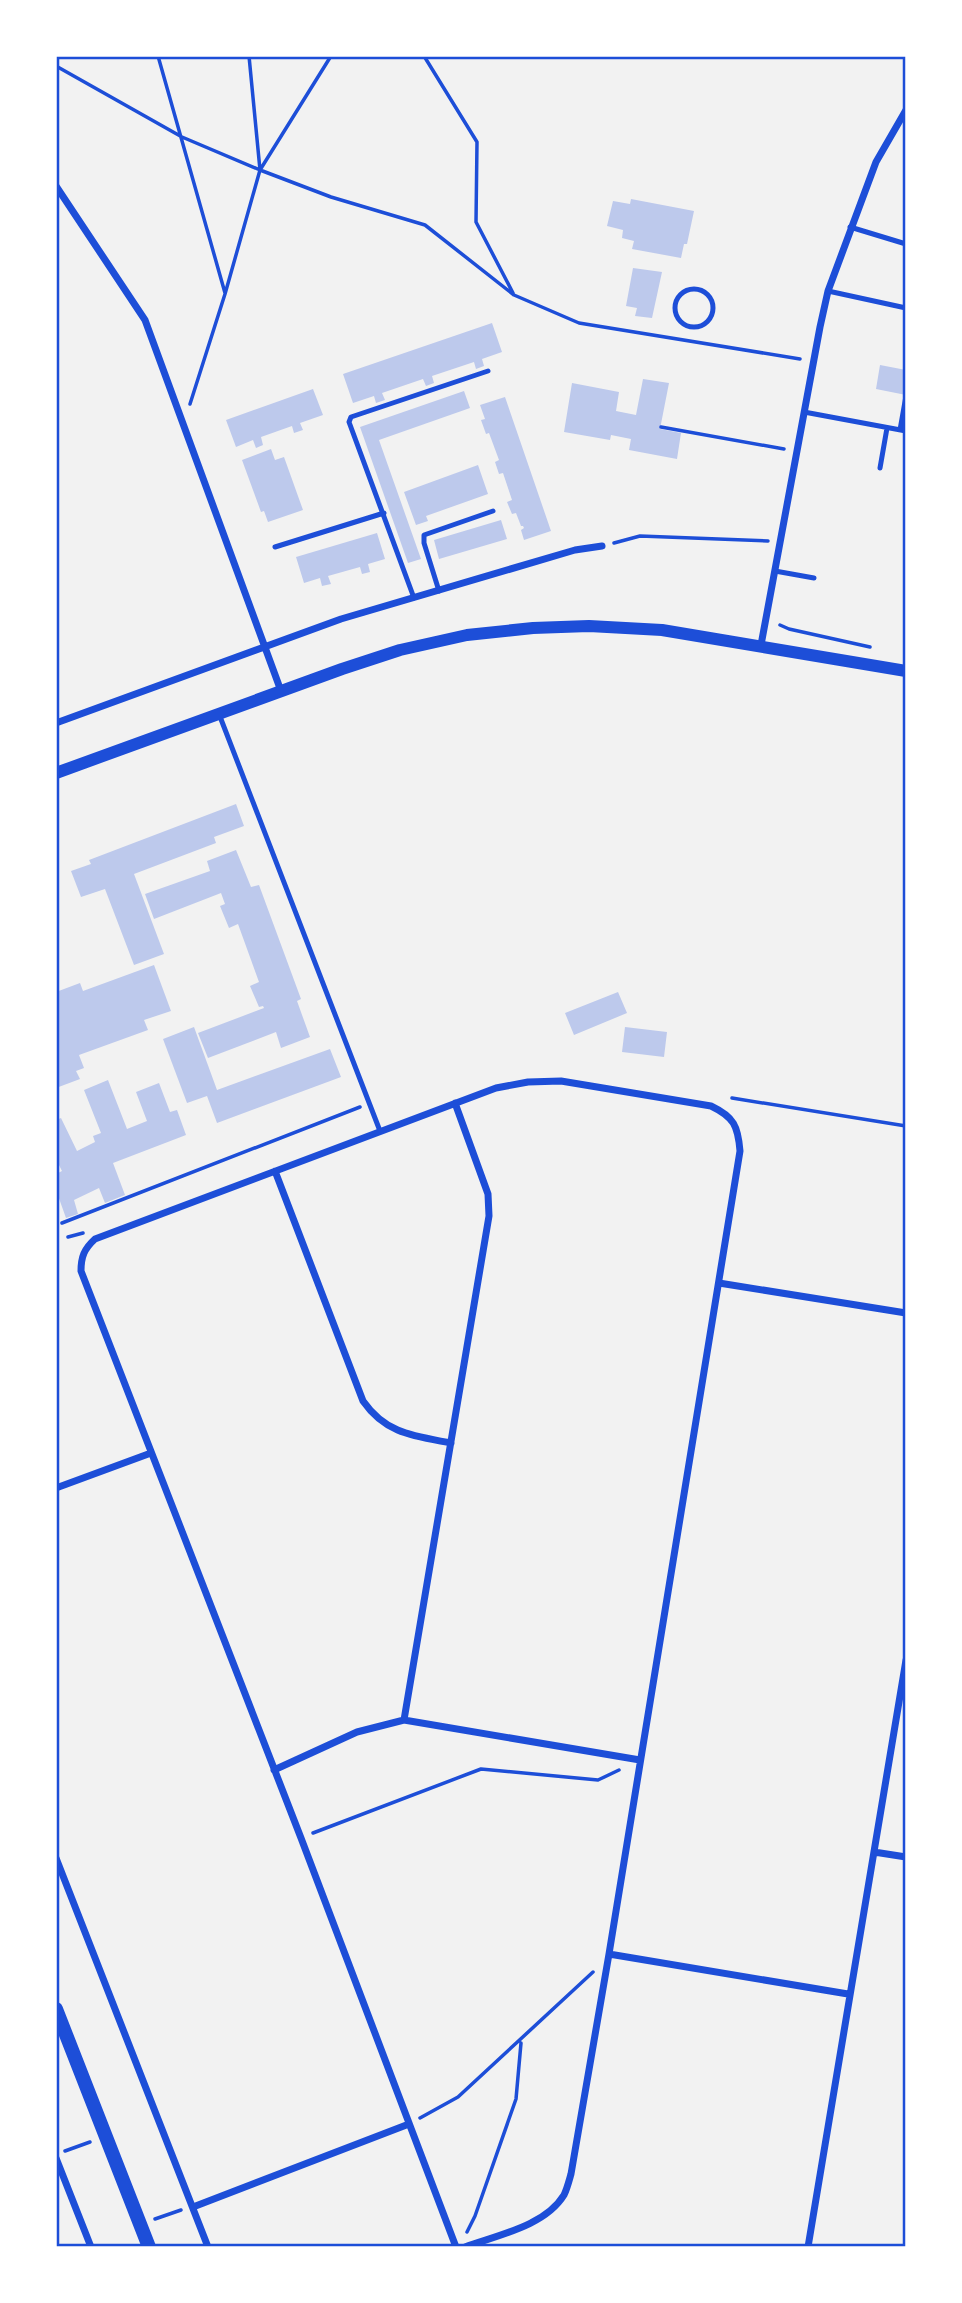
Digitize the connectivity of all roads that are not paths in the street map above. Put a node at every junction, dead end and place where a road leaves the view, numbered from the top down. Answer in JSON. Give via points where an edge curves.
{"nodes":[{"id":1,"x":906,"y":110,"type":"edge"},
{"id":2,"x":904,"y":120,"type":"edge"},
{"id":3,"x":56,"y":186,"type":"edge"},
{"id":4,"x":850,"y":227,"type":"junction"},
{"id":5,"x":906,"y":244,"type":"edge"},
{"id":6,"x":828,"y":291,"type":"junction"},
{"id":7,"x":906,"y":308,"type":"edge"},
{"id":8,"x":714,"y":310,"type":"joint"},
{"id":9,"x":488,"y":371,"type":"dead end"},
{"id":10,"x":906,"y":396,"type":"edge"},
{"id":11,"x":804,"y":412,"type":"junction"},
{"id":12,"x":887,"y":428,"type":"junction"},
{"id":13,"x":903,"y":431,"type":"edge"},
{"id":14,"x":880,"y":468,"type":"dead end"},
{"id":15,"x":493,"y":511,"type":"dead end"},
{"id":16,"x":384,"y":513,"type":"junction"},
{"id":17,"x":602,"y":546,"type":"road end"},
{"id":18,"x":275,"y":547,"type":"dead end"},
{"id":19,"x":775,"y":571,"type":"junction"},
{"id":20,"x":814,"y":578,"type":"dead end"},
{"id":21,"x":439,"y":591,"type":"junction"},
{"id":22,"x":414,"y":598,"type":"junction"},
{"id":23,"x":761,"y":645,"type":"junction"},
{"id":24,"x":265,"y":646,"type":"junction"},
{"id":25,"x":906,"y":671,"type":"edge"},
{"id":26,"x":281,"y":691,"type":"junction"},
{"id":27,"x":219,"y":714,"type":"junction"},
{"id":28,"x":56,"y":723,"type":"edge"},
{"id":29,"x":56,"y":773,"type":"edge"},
{"id":30,"x":455,"y":1103,"type":"junction"},
{"id":31,"x":380,"y":1131,"type":"junction"},
{"id":32,"x":275,"y":1171,"type":"junction"},
{"id":33,"x":719,"y":1283,"type":"junction"},
{"id":34,"x":906,"y":1313,"type":"edge"},
{"id":35,"x":451,"y":1443,"type":"junction"},
{"id":36,"x":151,"y":1452,"type":"junction"},
{"id":37,"x":56,"y":1488,"type":"edge"},
{"id":38,"x":906,"y":1660,"type":"edge"},
{"id":39,"x":404,"y":1720,"type":"junction"},
{"id":40,"x":640,"y":1760,"type":"junction"},
{"id":41,"x":274,"y":1770,"type":"junction"},
{"id":42,"x":874,"y":1852,"type":"junction"},
{"id":43,"x":906,"y":1857,"type":"edge"},
{"id":44,"x":56,"y":1858,"type":"edge"},
{"id":45,"x":609,"y":1954,"type":"junction"},
{"id":46,"x":848,"y":1994,"type":"junction"},
{"id":47,"x":56,"y":2009,"type":"edge"},
{"id":48,"x":409,"y":2124,"type":"junction"},
{"id":49,"x":56,"y":2156,"type":"edge"},
{"id":50,"x":193,"y":2207,"type":"junction"},
{"id":51,"x":91,"y":2247,"type":"edge"},
{"id":52,"x":149,"y":2247,"type":"edge"},
{"id":53,"x":208,"y":2247,"type":"edge"},
{"id":54,"x":456,"y":2247,"type":"edge"},
{"id":55,"x":465,"y":2247,"type":"edge"},
{"id":56,"x":808,"y":2247,"type":"edge"}],
"edges":[{"from":1,"to":2,"type":"street"},
{"from":2,"to":4,"type":"street","via":[[876,162]]},
{"from":3,"to":24,"type":"street","via":[[145,320]]},
{"from":4,"to":5,"type":"lane"},
{"from":4,"to":6,"type":"street"},
{"from":6,"to":7,"type":"lane"},
{"from":6,"to":11,"type":"street"},
{"from":8,"to":8,"type":"lane","via":[[706,323],[692,327],[679,320],[675,306],[682,293],[696,289],[709,296]]},
{"from":9,"to":16,"type":"lane","via":[[350,419]]},
{"from":10,"to":13,"type":"lane"},
{"from":11,"to":12,"type":"lane"},
{"from":11,"to":19,"type":"street"},
{"from":12,"to":13,"type":"lane"},
{"from":12,"to":14,"type":"lane"},
{"from":15,"to":21,"type":"lane","via":[[424,535]]},
{"from":16,"to":18,"type":"lane"},
{"from":16,"to":22,"type":"lane"},
{"from":17,"to":21,"type":"street"},
{"from":19,"to":20,"type":"lane"},
{"from":19,"to":23,"type":"street"},
{"from":21,"to":22,"type":"street"},
{"from":22,"to":24,"type":"street"},
{"from":23,"to":25,"type":"street"},
{"from":23,"to":26,"type":"street","via":[[662,630],[533,628],[467,635],[400,650]]},
{"from":24,"to":26,"type":"street"},
{"from":24,"to":28,"type":"street"},
{"from":26,"to":27,"type":"street"},
{"from":27,"to":29,"type":"street"},
{"from":27,"to":31,"type":"lane"},
{"from":30,"to":31,"type":"street"},
{"from":30,"to":33,"type":"street","via":[[496,1088],[561,1081],[711,1106],[726,1113],[738,1130],[740,1151]]},
{"from":30,"to":35,"type":"street","via":[[488,1194],[489,1216]]},
{"from":31,"to":32,"type":"street"},
{"from":32,"to":35,"type":"street","via":[[363,1401],[388,1426]]},
{"from":32,"to":36,"type":"street","via":[[95,1239],[81,1259],[81,1272]]},
{"from":33,"to":34,"type":"street"},
{"from":33,"to":40,"type":"street"},
{"from":35,"to":39,"type":"street"},
{"from":36,"to":37,"type":"street"},
{"from":36,"to":41,"type":"street"},
{"from":38,"to":42,"type":"street"},
{"from":39,"to":40,"type":"street"},
{"from":39,"to":41,"type":"street","via":[[357,1732]]},
{"from":40,"to":45,"type":"street"},
{"from":41,"to":48,"type":"street"},
{"from":42,"to":43,"type":"street"},
{"from":42,"to":46,"type":"street"},
{"from":44,"to":50,"type":"street"},
{"from":45,"to":46,"type":"street"},
{"from":45,"to":55,"type":"street","via":[[565,2193],[539,2218]]},
{"from":46,"to":56,"type":"street"},
{"from":47,"to":52,"type":"main road"},
{"from":48,"to":50,"type":"street"},
{"from":48,"to":54,"type":"street"},
{"from":49,"to":51,"type":"street"},
{"from":50,"to":53,"type":"street"}]}
